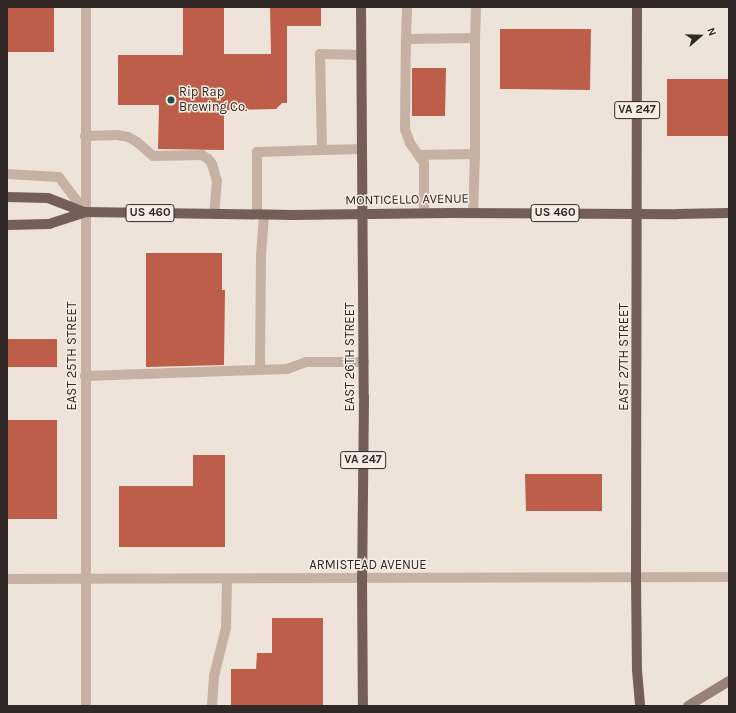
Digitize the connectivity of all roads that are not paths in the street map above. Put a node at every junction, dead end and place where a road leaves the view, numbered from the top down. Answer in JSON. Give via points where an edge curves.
{"nodes":[{"id":1,"x":86,"y":7,"type":"edge"},
{"id":2,"x":361,"y":7,"type":"edge"},
{"id":3,"x":407,"y":7,"type":"edge"},
{"id":4,"x":476,"y":7,"type":"edge"},
{"id":5,"x":636,"y":7,"type":"edge"},
{"id":6,"x":475,"y":38,"type":"junction"},
{"id":7,"x":406,"y":39,"type":"junction"},
{"id":8,"x":361,"y":54,"type":"junction"},
{"id":9,"x":85,"y":136,"type":"junction"},
{"id":10,"x":362,"y":149,"type":"junction"},
{"id":11,"x":322,"y":150,"type":"junction"},
{"id":12,"x":475,"y":154,"type":"junction"},
{"id":13,"x":419,"y":155,"type":"junction"},
{"id":14,"x":7,"y":174,"type":"edge"},
{"id":15,"x":7,"y":196,"type":"edge"},
{"id":16,"x":85,"y":212,"type":"junction"},
{"id":17,"x":729,"y":212,"type":"edge"},
{"id":18,"x":424,"y":213,"type":"junction"},
{"id":19,"x":473,"y":213,"type":"junction"},
{"id":20,"x":214,"y":214,"type":"junction"},
{"id":21,"x":260,"y":214,"type":"junction"},
{"id":22,"x":362,"y":214,"type":"junction"},
{"id":23,"x":637,"y":214,"type":"junction"},
{"id":24,"x":7,"y":225,"type":"edge"},
{"id":25,"x":364,"y":362,"type":"junction"},
{"id":26,"x":260,"y":370,"type":"junction"},
{"id":27,"x":85,"y":376,"type":"junction"},
{"id":28,"x":636,"y":577,"type":"junction"},
{"id":29,"x":729,"y":577,"type":"edge"},
{"id":30,"x":362,"y":578,"type":"junction"},
{"id":31,"x":7,"y":579,"type":"edge"},
{"id":32,"x":85,"y":579,"type":"junction"},
{"id":33,"x":227,"y":579,"type":"junction"},
{"id":34,"x":729,"y":681,"type":"edge"},
{"id":35,"x":86,"y":706,"type":"edge"},
{"id":36,"x":212,"y":706,"type":"edge"},
{"id":37,"x":363,"y":706,"type":"edge"},
{"id":38,"x":640,"y":706,"type":"edge"},
{"id":39,"x":688,"y":706,"type":"edge"}],
"edges":[{"from":1,"to":9,"type":"street","name":"EAST 25TH STREET"},
{"from":2,"to":8,"type":"main road","name":"EAST 26TH STREET","number":"VA 247"},
{"from":3,"to":7,"type":"street"},
{"from":4,"to":6,"type":"street"},
{"from":5,"to":23,"type":"main road","name":"EAST 27TH STREET","number":"VA 247"},
{"from":6,"to":7,"type":"street"},
{"from":6,"to":12,"type":"street"},
{"from":7,"to":13,"type":"street","via":[[405,129]]},
{"from":8,"to":10,"type":"main road","name":"EAST 26TH STREET","number":"VA 247"},
{"from":8,"to":11,"type":"street","via":[[320,54]]},
{"from":9,"to":16,"type":"street","name":"EAST 25TH STREET"},
{"from":9,"to":20,"type":"street","via":[[128,137],[138,142],[153,156],[202,155],[208,158],[217,181]]},
{"from":10,"to":11,"type":"street"},
{"from":10,"to":22,"type":"main road","name":"EAST 26TH STREET","number":"VA 247"},
{"from":11,"to":21,"type":"street","via":[[257,152]]},
{"from":12,"to":13,"type":"street"},
{"from":12,"to":19,"type":"street"},
{"from":13,"to":18,"type":"street","via":[[424,163]]},
{"from":14,"to":16,"type":"street","via":[[59,177]]},
{"from":15,"to":16,"type":"main road","name":"MONTICELLO AVENUE","number":"US 460","via":[[48,198]]},
{"from":16,"to":20,"type":"main road","name":"MONTICELLO AVENUE","number":"US 460"},
{"from":16,"to":24,"type":"main road","name":"MONTICELLO AVENUE","number":"US 460","via":[[49,224]]},
{"from":16,"to":27,"type":"street","name":"EAST 25TH STREET"},
{"from":17,"to":23,"type":"main road","name":"MONTICELLO AVENUE","number":"US 460"},
{"from":18,"to":19,"type":"main road","name":"MONTICELLO AVENUE","number":"US 460"},
{"from":18,"to":22,"type":"main road","name":"MONTICELLO AVENUE","number":"US 460"},
{"from":19,"to":23,"type":"main road","name":"MONTICELLO AVENUE","number":"US 460"},
{"from":20,"to":21,"type":"main road","name":"MONTICELLO AVENUE","number":"US 460"},
{"from":21,"to":22,"type":"main road","name":"MONTICELLO AVENUE","number":"US 460"},
{"from":21,"to":26,"type":"street"},
{"from":22,"to":25,"type":"main road","name":"EAST 26TH STREET","number":"VA 247"},
{"from":23,"to":28,"type":"main road","name":"EAST 27TH STREET","number":"VA 247"},
{"from":25,"to":26,"type":"street","via":[[306,362],[287,369]]},
{"from":25,"to":30,"type":"main road","name":"EAST 26TH STREET","number":"VA 247"},
{"from":26,"to":27,"type":"street"},
{"from":27,"to":32,"type":"street","name":"EAST 25TH STREET"},
{"from":28,"to":29,"type":"street","name":"ARMISTEAD AVENUE"},
{"from":28,"to":30,"type":"street","name":"ARMISTEAD AVENUE"},
{"from":28,"to":38,"type":"main road","name":"EAST 27TH STREET","number":"VA 247"},
{"from":30,"to":33,"type":"street","name":"ARMISTEAD AVENUE"},
{"from":30,"to":37,"type":"main road","name":"EAST 26TH STREET","number":"VA 247"},
{"from":31,"to":32,"type":"street","name":"ARMISTEAD AVENUE"},
{"from":32,"to":33,"type":"street","name":"ARMISTEAD AVENUE"},
{"from":32,"to":35,"type":"street","name":"EAST 25TH STREET"},
{"from":33,"to":36,"type":"street","via":[[226,628],[214,676]]},
{"from":34,"to":39,"type":"main road"}]}
